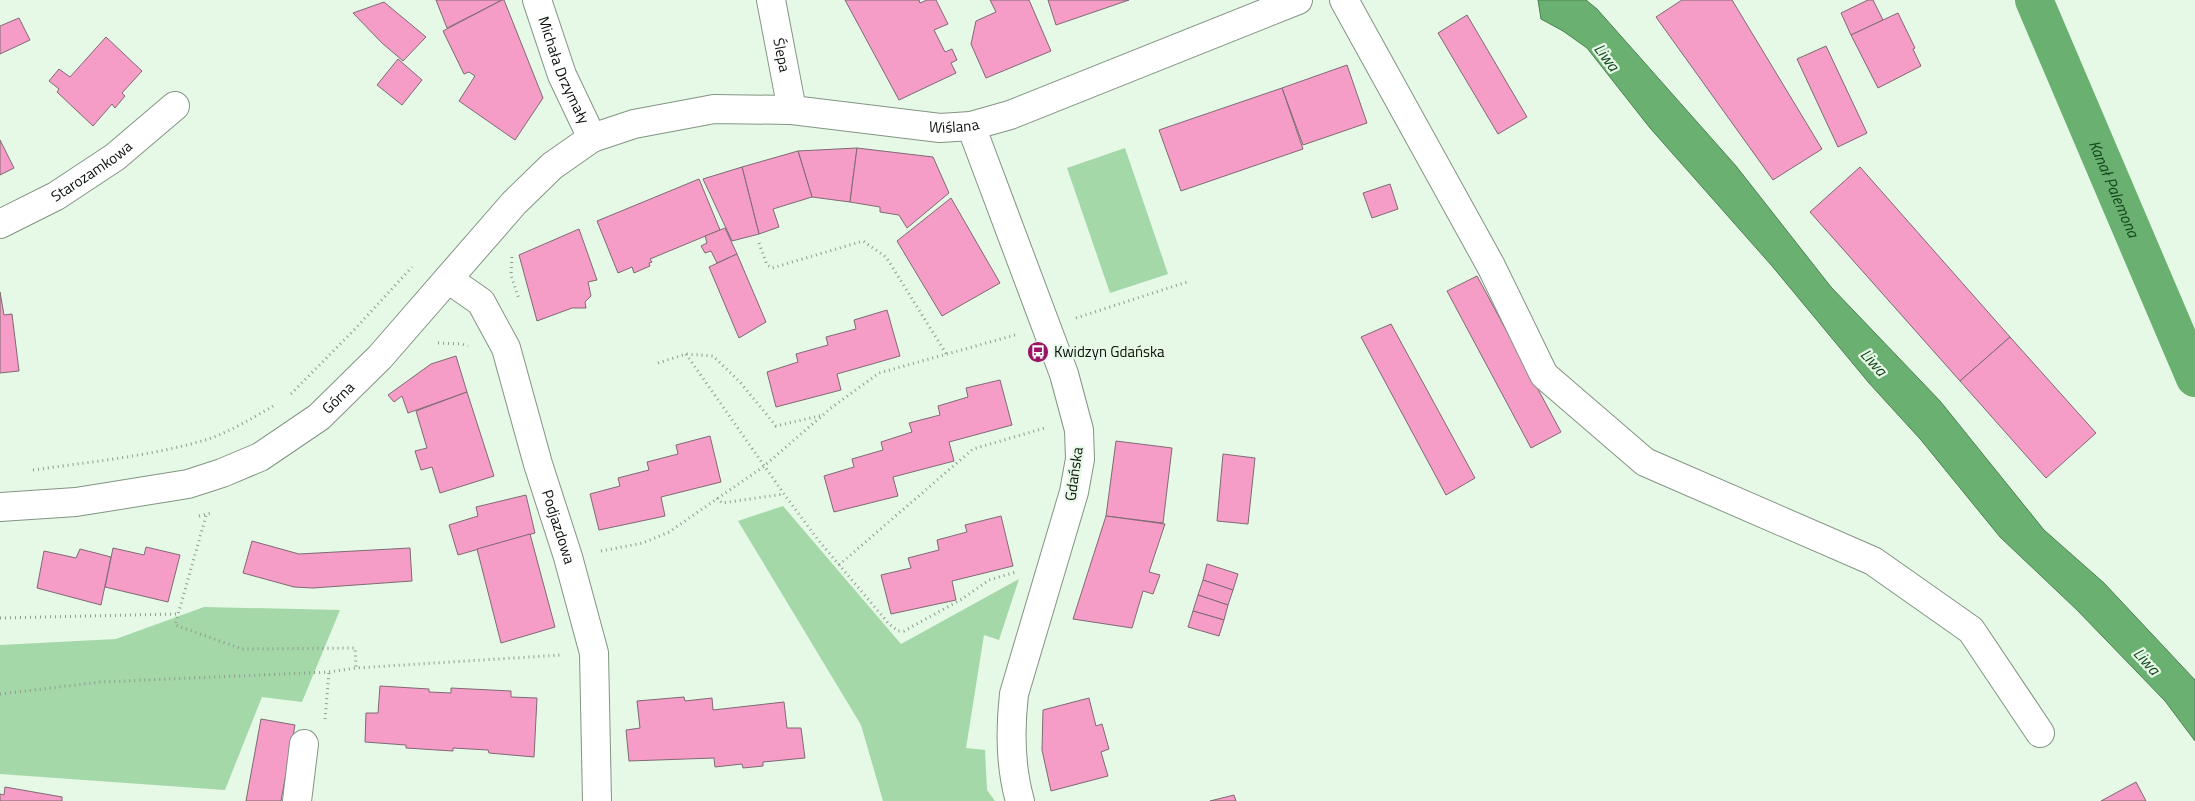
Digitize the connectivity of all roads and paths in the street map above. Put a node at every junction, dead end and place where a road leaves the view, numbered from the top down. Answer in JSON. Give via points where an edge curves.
{"nodes":[{"id":1,"x":536,"y":0,"type":"edge"},
{"id":2,"x":771,"y":0,"type":"edge"},
{"id":3,"x":1298,"y":0,"type":"edge"},
{"id":4,"x":1344,"y":0,"type":"edge"},
{"id":5,"x":175,"y":106,"type":"dead end"},
{"id":6,"x":792,"y":110,"type":"junction"},
{"id":7,"x":971,"y":126,"type":"junction"},
{"id":8,"x":592,"y":138,"type":"junction"},
{"id":9,"x":0,"y":224,"type":"edge"},
{"id":10,"x":759,"y":243,"type":"dead end"},
{"id":11,"x":448,"y":279,"type":"junction"},
{"id":12,"x":1187,"y":282,"type":"dead end"},
{"id":13,"x":1046,"y":327,"type":"junction"},
{"id":14,"x":686,"y":354,"type":"junction"},
{"id":15,"x":947,"y":355,"type":"junction"},
{"id":16,"x":658,"y":363,"type":"dead end"},
{"id":17,"x":823,"y":415,"type":"junction"},
{"id":18,"x":1046,"y":427,"type":"dead end"},
{"id":19,"x":763,"y":467,"type":"junction"},
{"id":20,"x":784,"y":494,"type":"junction"},
{"id":21,"x":717,"y":498,"type":"junction"},
{"id":22,"x":0,"y":507,"type":"edge"},
{"id":23,"x":206,"y":516,"type":"dead end"},
{"id":24,"x":568,"y":557,"type":"junction"},
{"id":25,"x":839,"y":565,"type":"junction"},
{"id":26,"x":1023,"y":570,"type":"dead end"},
{"id":27,"x":177,"y":614,"type":"junction"},
{"id":28,"x":0,"y":618,"type":"edge"},
{"id":29,"x":594,"y":653,"type":"junction"},
{"id":30,"x":356,"y":668,"type":"junction"},
{"id":31,"x":329,"y":672,"type":"junction"},
{"id":32,"x":0,"y":694,"type":"edge"},
{"id":33,"x":326,"y":708,"type":"dead end"},
{"id":34,"x":2040,"y":733,"type":"dead end"},
{"id":35,"x":304,"y":744,"type":"dead end"},
{"id":36,"x":297,"y":801,"type":"edge"},
{"id":37,"x":597,"y":801,"type":"edge"},
{"id":38,"x":1020,"y":801,"type":"edge"}],
"edges":[{"from":1,"to":8,"type":"street","name":"Michała Drzymały","via":[[562,75]]},
{"from":2,"to":6,"type":"street","name":"Ślepa"},
{"from":3,"to":7,"type":"street","name":"Wiślana","via":[[1010,116]]},
{"from":4,"to":34,"type":"street","via":[[1491,266],[1544,375],[1645,462],[1873,561],[1971,630]]},
{"from":5,"to":9,"type":"street","name":"Starozamkowa","via":[[108,162],[56,196]]},
{"from":6,"to":7,"type":"street","name":"Wiślana","via":[[940,128]]},
{"from":6,"to":8,"type":"street","name":"Wiślana","via":[[714,109],[634,124]]},
{"from":7,"to":13,"type":"street","name":"Gdańska"},
{"from":8,"to":11,"type":"street","name":"Górna","via":[[552,166],[526,191]]},
{"from":10,"to":15,"type":"path","via":[[767,265],[772,268],[862,241],[886,257]]},
{"from":11,"to":22,"type":"street","name":"Górna","via":[[380,357],[319,417],[260,457],[188,484],[76,502]]},
{"from":11,"to":24,"type":"street","name":"Podjazdowa","via":[[482,302],[506,348]]},
{"from":12,"to":13,"type":"path"},
{"from":13,"to":15,"type":"path"},
{"from":13,"to":38,"type":"street","name":"Gdańska","via":[[1064,374],[1079,430],[1080,460],[1074,492],[1014,694],[1010,727]]},
{"from":14,"to":16,"type":"path"},
{"from":14,"to":17,"type":"path","via":[[713,356],[740,382],[776,426]]},
{"from":14,"to":19,"type":"path"},
{"from":15,"to":17,"type":"path","via":[[879,373]]},
{"from":17,"to":19,"type":"path"},
{"from":18,"to":25,"type":"path","via":[[973,449]]},
{"from":19,"to":20,"type":"path"},
{"from":19,"to":21,"type":"path"},
{"from":20,"to":21,"type":"path","via":[[722,503]]},
{"from":20,"to":25,"type":"path"},
{"from":21,"to":24,"type":"path","via":[[669,532],[643,543]]},
{"from":23,"to":27,"type":"path"},
{"from":24,"to":29,"type":"street","name":"Podjazdowa"},
{"from":25,"to":26,"type":"path","via":[[898,631],[946,609],[988,580]]},
{"from":27,"to":28,"type":"path"},
{"from":27,"to":30,"type":"path","via":[[174,625],[242,649],[355,648]]},
{"from":29,"to":30,"type":"path"},
{"from":29,"to":37,"type":"street","name":"Podjazdowa"},
{"from":30,"to":31,"type":"path"},
{"from":31,"to":32,"type":"path","via":[[101,682]]},
{"from":31,"to":33,"type":"path"},
{"from":35,"to":36,"type":"street"}]}
